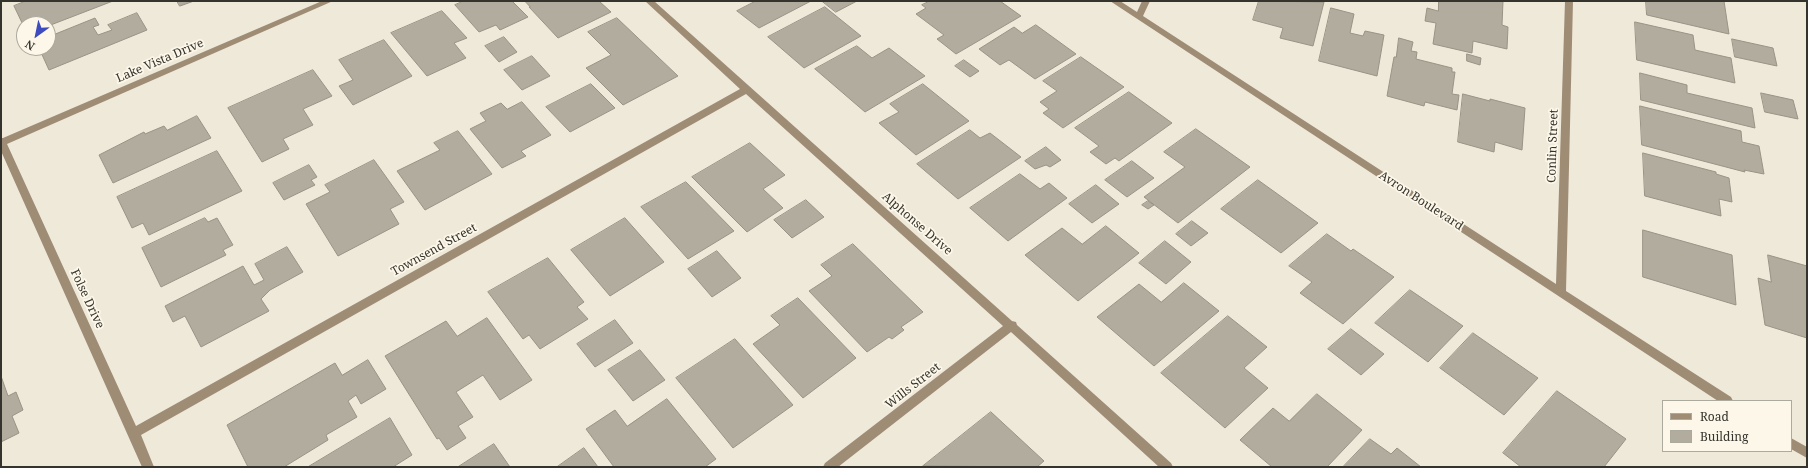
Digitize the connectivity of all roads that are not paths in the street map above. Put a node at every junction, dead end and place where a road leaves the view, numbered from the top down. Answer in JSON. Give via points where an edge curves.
{"nodes":[{"id":1,"x":329,"y":1,"type":"edge"},
{"id":2,"x":650,"y":1,"type":"edge"},
{"id":3,"x":1114,"y":1,"type":"edge"},
{"id":4,"x":1146,"y":1,"type":"edge"},
{"id":5,"x":1569,"y":1,"type":"edge"},
{"id":6,"x":1139,"y":17,"type":"junction"},
{"id":7,"x":746,"y":90,"type":"junction"},
{"id":8,"x":1,"y":142,"type":"edge"},
{"id":9,"x":1561,"y":292,"type":"junction"},
{"id":10,"x":1012,"y":325,"type":"junction"},
{"id":11,"x":1725,"y":400,"type":"edge"},
{"id":12,"x":134,"y":433,"type":"junction"},
{"id":13,"x":1792,"y":444,"type":"edge"},
{"id":14,"x":1807,"y":453,"type":"edge"},
{"id":15,"x":148,"y":467,"type":"edge"},
{"id":16,"x":829,"y":467,"type":"edge"},
{"id":17,"x":1167,"y":467,"type":"edge"}],
"edges":[{"from":1,"to":8,"type":"street","name":"Lake Vista Drive"},
{"from":2,"to":7,"type":"street","name":"Alphonse Drive"},
{"from":3,"to":6,"type":"street","name":"Avron Boulevard"},
{"from":4,"to":6,"type":"street"},
{"from":5,"to":9,"type":"street","name":"Conlin Street"},
{"from":6,"to":9,"type":"street","name":"Avron Boulevard"},
{"from":7,"to":10,"type":"street","name":"Alphonse Drive"},
{"from":7,"to":12,"type":"street","name":"Townsend Street"},
{"from":8,"to":12,"type":"street","name":"Folse Drive"},
{"from":9,"to":11,"type":"street","name":"Avron Boulevard"},
{"from":10,"to":16,"type":"street","name":"Wills Street"},
{"from":10,"to":17,"type":"street","name":"Alphonse Drive"},
{"from":12,"to":15,"type":"street","name":"Folse Drive"},
{"from":13,"to":14,"type":"street"}]}
